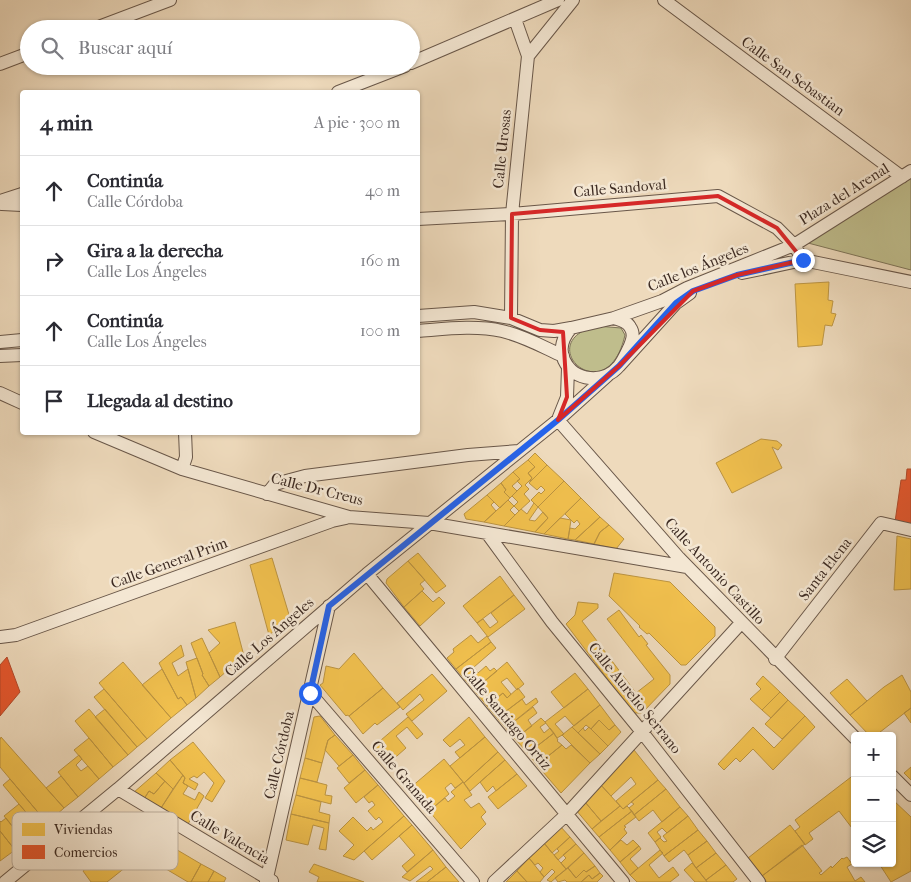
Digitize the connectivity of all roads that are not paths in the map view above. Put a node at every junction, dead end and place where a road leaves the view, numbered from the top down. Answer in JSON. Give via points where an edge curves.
{"nodes":[{"id":1,"x":170,"y":0,"type":"edge"},
{"id":2,"x":558,"y":0,"type":"edge"},
{"id":3,"x":573,"y":0,"type":"edge"},
{"id":4,"x":664,"y":0,"type":"edge"},
{"id":5,"x":515,"y":19,"type":"junction"},
{"id":6,"x":117,"y":20,"type":"edge"},
{"id":7,"x":528,"y":56,"type":"junction"},
{"id":8,"x":20,"y":57,"type":"edge"},
{"id":9,"x":420,"y":59,"type":"edge"},
{"id":10,"x":0,"y":64,"type":"edge"},
{"id":11,"x":382,"y":75,"type":"edge"},
{"id":12,"x":343,"y":90,"type":"edge"},
{"id":13,"x":907,"y":174,"type":"edge"},
{"id":14,"x":0,"y":202,"type":"edge"},
{"id":15,"x":20,"y":204,"type":"edge"},
{"id":16,"x":512,"y":214,"type":"junction"},
{"id":17,"x":420,"y":219,"type":"edge"},
{"id":18,"x":794,"y":245,"type":"junction"},
{"id":19,"x":803,"y":260,"type":"junction"},
{"id":20,"x":911,"y":282,"type":"edge"},
{"id":21,"x":420,"y":316,"type":"edge"},
{"id":22,"x":511,"y":318,"type":"junction"},
{"id":23,"x":614,"y":318,"type":"junction"},
{"id":24,"x":571,"y":328,"type":"junction"},
{"id":25,"x":420,"y":331,"type":"edge"},
{"id":26,"x":20,"y":340,"type":"edge"},
{"id":27,"x":0,"y":342,"type":"edge"},
{"id":28,"x":20,"y":355,"type":"edge"},
{"id":29,"x":0,"y":356,"type":"edge"},
{"id":30,"x":565,"y":362,"type":"junction"},
{"id":31,"x":619,"y":366,"type":"junction"},
{"id":32,"x":608,"y":375,"type":"junction"},
{"id":33,"x":0,"y":393,"type":"edge"},
{"id":34,"x":20,"y":402,"type":"edge"},
{"id":35,"x":558,"y":420,"type":"junction"},
{"id":36,"x":101,"y":435,"type":"edge"},
{"id":37,"x":185,"y":435,"type":"edge"},
{"id":38,"x":520,"y":451,"type":"junction"},
{"id":39,"x":182,"y":469,"type":"junction"},
{"id":40,"x":267,"y":494,"type":"junction"},
{"id":41,"x":349,"y":517,"type":"junction"},
{"id":42,"x":429,"y":524,"type":"junction"},
{"id":43,"x":911,"y":530,"type":"edge"},
{"id":44,"x":487,"y":533,"type":"junction"},
{"id":45,"x":687,"y":567,"type":"junction"},
{"id":46,"x":367,"y":574,"type":"junction"},
{"id":47,"x":329,"y":606,"type":"junction"},
{"id":48,"x":741,"y":623,"type":"junction"},
{"id":49,"x":0,"y":637,"type":"edge"},
{"id":50,"x":775,"y":658,"type":"junction"},
{"id":51,"x":310,"y":693,"type":"junction"},
{"id":52,"x":642,"y":732,"type":"junction"},
{"id":53,"x":851,"y":734,"type":"edge"},
{"id":54,"x":893,"y":777,"type":"edge"},
{"id":55,"x":118,"y":789,"type":"junction"},
{"id":56,"x":911,"y":795,"type":"edge"},
{"id":57,"x":90,"y":812,"type":"edge"},
{"id":58,"x":156,"y":812,"type":"edge"},
{"id":59,"x":568,"y":814,"type":"junction"},
{"id":60,"x":178,"y":826,"type":"edge"},
{"id":61,"x":20,"y":870,"type":"edge"},
{"id":62,"x":269,"y":881,"type":"edge"},
{"id":63,"x":5,"y":882,"type":"edge"},
{"id":64,"x":473,"y":882,"type":"edge"},
{"id":65,"x":494,"y":882,"type":"edge"},
{"id":66,"x":623,"y":882,"type":"edge"},
{"id":67,"x":759,"y":882,"type":"edge"}],
"edges":[{"from":1,"to":6,"type":"street"},
{"from":2,"to":5,"type":"street"},
{"from":3,"to":7,"type":"street"},
{"from":4,"to":13,"type":"street","name":"Calle San Sebastian"},
{"from":5,"to":7,"type":"street"},
{"from":5,"to":9,"type":"street"},
{"from":7,"to":16,"type":"street","name":"Calle Urosas"},
{"from":8,"to":10,"type":"street"},
{"from":11,"to":12,"type":"street"},
{"from":13,"to":18,"type":"street","name":"Plaza del Arenal"},
{"from":14,"to":15,"type":"street"},
{"from":16,"to":17,"type":"street","name":"Calle Sandoval"},
{"from":16,"to":18,"type":"street","name":"Calle Sandoval","via":[[718,196],[777,228]]},
{"from":16,"to":22,"type":"street","name":"Calle Urosas"},
{"from":18,"to":19,"type":"street","name":"Calle Sandoval"},
{"from":18,"to":23,"type":"street","name":"Calle los Ángeles"},
{"from":19,"to":20,"type":"street"},
{"from":19,"to":31,"type":"street","name":"Calle Los Ángeles","via":[[737,275],[693,291],[676,303]]},
{"from":21,"to":22,"type":"street","via":[[474,312]]},
{"from":22,"to":24,"type":"street","via":[[540,330]]},
{"from":23,"to":24,"type":"street"},
{"from":23,"to":31,"type":"street","via":[[625,321],[634,334]]},
{"from":24,"to":30,"type":"street","via":[[562,342]]},
{"from":25,"to":30,"type":"street","via":[[467,328],[501,331],[537,343]]},
{"from":26,"to":27,"type":"street"},
{"from":28,"to":29,"type":"street"},
{"from":30,"to":32,"type":"street","via":[[578,375],[594,379]]},
{"from":30,"to":35,"type":"street","name":"Calle Los Ángeles","via":[[567,397]]},
{"from":31,"to":32,"type":"street"},
{"from":32,"to":35,"type":"street","name":"Calle Los Ángeles"},
{"from":33,"to":34,"type":"street"},
{"from":35,"to":38,"type":"street","name":"Calle Los Ángeles"},
{"from":35,"to":45,"type":"street","name":"Calle Antonio Castillo"},
{"from":36,"to":39,"type":"street","name":"Calle Dr Creus"},
{"from":37,"to":39,"type":"street","via":[[186,457]]},
{"from":38,"to":40,"type":"street","via":[[305,476],[275,484]]},
{"from":38,"to":42,"type":"street","name":"Calle Los Ángeles"},
{"from":39,"to":40,"type":"street","name":"Calle Dr Creus"},
{"from":40,"to":41,"type":"street","name":"Calle Dr Creus"},
{"from":41,"to":42,"type":"street","name":"Calle Dr Creus"},
{"from":41,"to":49,"type":"street","name":"Calle General Prim","via":[[16,635]]},
{"from":42,"to":44,"type":"street","name":"Calle Dr Creus"},
{"from":42,"to":46,"type":"street","name":"Calle Los Ángeles"},
{"from":43,"to":50,"type":"street","name":"Santa Elena","via":[[881,523]]},
{"from":44,"to":45,"type":"street","name":"Calle Dr Creus"},
{"from":44,"to":52,"type":"street","name":"Calle Aurelio Serrano","via":[[552,622]]},
{"from":45,"to":48,"type":"street","name":"Calle Antonio Castillo"},
{"from":46,"to":47,"type":"street","name":"Calle Los Ángeles"},
{"from":46,"to":59,"type":"street","name":"Calle Santiago Ortiz"},
{"from":47,"to":51,"type":"street","name":"Calle Córdoba"},
{"from":47,"to":55,"type":"street","name":"Calle Los Ángeles"},
{"from":48,"to":50,"type":"street","name":"Calle Antonio Castillo"},
{"from":48,"to":52,"type":"street"},
{"from":50,"to":53,"type":"street","name":"Calle Antonio Castillo"},
{"from":51,"to":62,"type":"street","name":"Calle Córdoba"},
{"from":51,"to":64,"type":"street","name":"Calle Granada"},
{"from":52,"to":59,"type":"street"},
{"from":52,"to":67,"type":"street","name":"Calle Aurelio Serrano"},
{"from":54,"to":56,"type":"street"},
{"from":55,"to":57,"type":"street","name":"Calle Los Ángeles"},
{"from":55,"to":58,"type":"street","name":"Calle Valencia"},
{"from":59,"to":65,"type":"street"},
{"from":59,"to":66,"type":"street","name":"Calle Santiago Ortiz"},
{"from":60,"to":62,"type":"street","name":"Calle Valencia"},
{"from":61,"to":63,"type":"street","name":"Calle Los Ángeles"}]}
